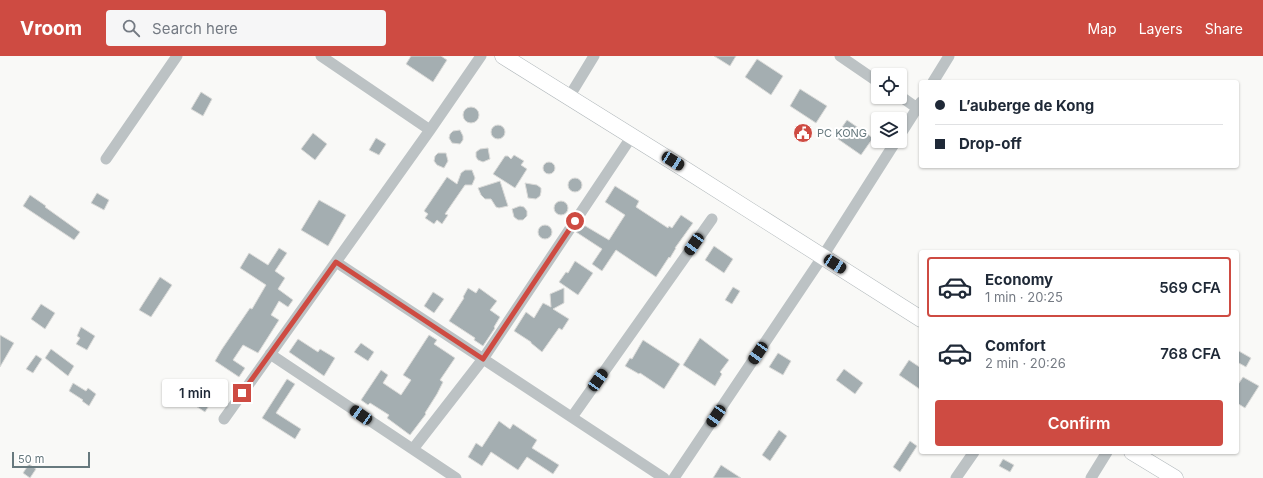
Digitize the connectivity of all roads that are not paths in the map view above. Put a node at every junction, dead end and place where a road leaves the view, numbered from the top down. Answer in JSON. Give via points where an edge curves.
{"nodes":[{"id":1,"x":177,"y":56,"type":"edge"},
{"id":2,"x":321,"y":56,"type":"edge"},
{"id":3,"x":481,"y":56,"type":"edge"},
{"id":4,"x":503,"y":56,"type":"edge"},
{"id":5,"x":594,"y":56,"type":"edge"},
{"id":6,"x":840,"y":56,"type":"edge"},
{"id":7,"x":950,"y":56,"type":"edge"},
{"id":8,"x":871,"y":77,"type":"edge"},
{"id":9,"x":934,"y":80,"type":"edge"},
{"id":10,"x":569,"y":97,"type":"junction"},
{"id":11,"x":907,"y":99,"type":"edge"},
{"id":12,"x":919,"y":105,"type":"edge"},
{"id":13,"x":907,"y":124,"type":"edge"},
{"id":14,"x":430,"y":130,"type":"junction"},
{"id":15,"x":632,"y":136,"type":"junction"},
{"id":16,"x":892,"y":148,"type":"edge"},
{"id":17,"x":106,"y":158,"type":"dead end"},
{"id":18,"x":712,"y":219,"type":"dead end"},
{"id":19,"x":823,"y":256,"type":"junction"},
{"id":20,"x":336,"y":262,"type":"junction"},
{"id":21,"x":919,"y":318,"type":"edge"},
{"id":22,"x":270,"y":354,"type":"junction"},
{"id":23,"x":483,"y":359,"type":"junction"},
{"id":24,"x":572,"y":417,"type":"junction"},
{"id":25,"x":224,"y":419,"type":"dead end"},
{"id":26,"x":413,"y":449,"type":"junction"},
{"id":27,"x":973,"y":454,"type":"edge"},
{"id":28,"x":1106,"y":454,"type":"edge"},
{"id":29,"x":1135,"y":454,"type":"edge"},
{"id":30,"x":456,"y":478,"type":"edge"},
{"id":31,"x":664,"y":478,"type":"edge"},
{"id":32,"x":674,"y":478,"type":"edge"},
{"id":33,"x":956,"y":478,"type":"edge"},
{"id":34,"x":1091,"y":478,"type":"edge"},
{"id":35,"x":1174,"y":478,"type":"edge"}],
"edges":[{"from":1,"to":17,"type":"street"},
{"from":2,"to":14,"type":"street"},
{"from":3,"to":14,"type":"street"},
{"from":4,"to":10,"type":"main road"},
{"from":5,"to":10,"type":"street"},
{"from":6,"to":8,"type":"street"},
{"from":7,"to":9,"type":"street"},
{"from":10,"to":15,"type":"main road"},
{"from":11,"to":12,"type":"street"},
{"from":12,"to":13,"type":"street"},
{"from":14,"to":20,"type":"street"},
{"from":15,"to":19,"type":"main road"},
{"from":15,"to":23,"type":"street"},
{"from":16,"to":19,"type":"street"},
{"from":18,"to":24,"type":"street"},
{"from":19,"to":21,"type":"main road"},
{"from":19,"to":32,"type":"street"},
{"from":20,"to":22,"type":"street"},
{"from":20,"to":23,"type":"street"},
{"from":22,"to":25,"type":"street"},
{"from":22,"to":26,"type":"street"},
{"from":23,"to":24,"type":"street"},
{"from":23,"to":26,"type":"street"},
{"from":24,"to":31,"type":"street"},
{"from":26,"to":30,"type":"street"},
{"from":27,"to":33,"type":"street"},
{"from":28,"to":34,"type":"street"},
{"from":29,"to":35,"type":"main road"}]}
